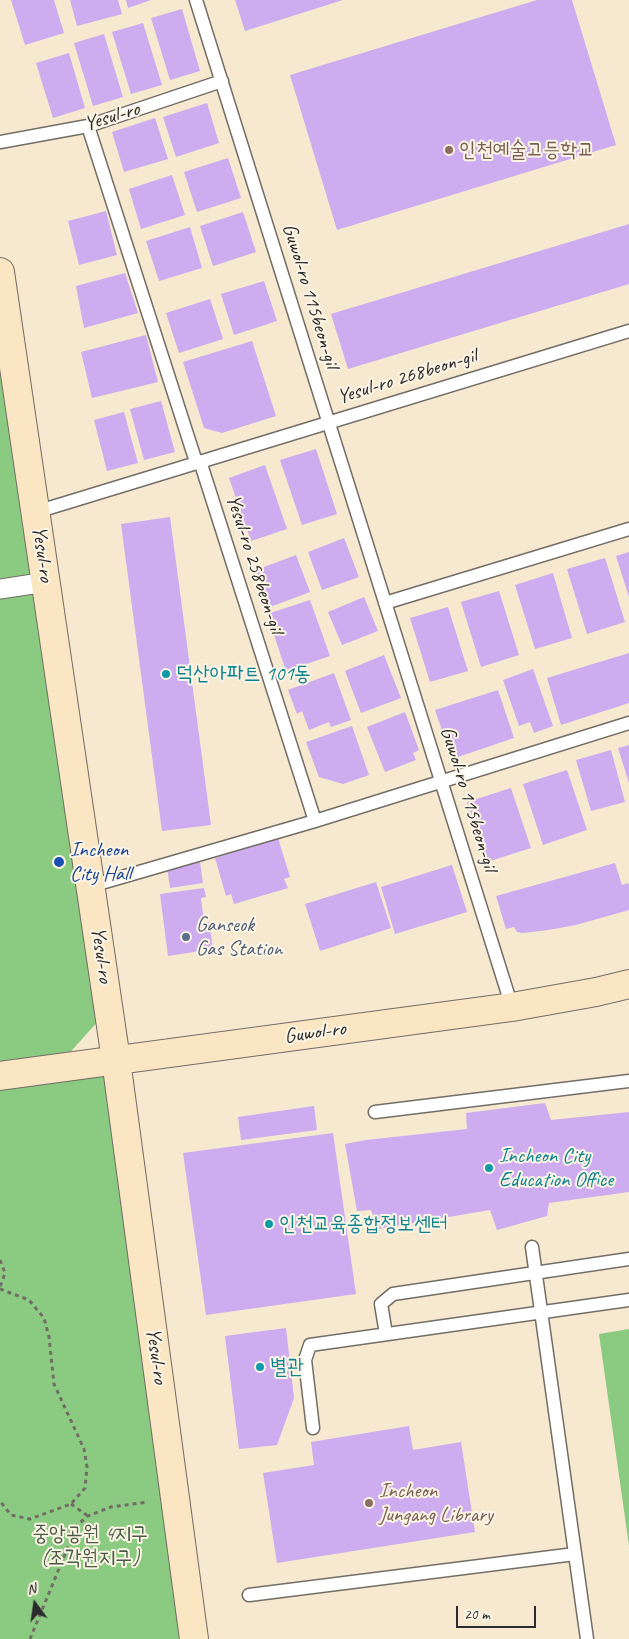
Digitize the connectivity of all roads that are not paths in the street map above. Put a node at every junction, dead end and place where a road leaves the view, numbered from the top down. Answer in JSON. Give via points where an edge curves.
{"nodes":[{"id":1,"x":196,"y":0,"type":"edge"},
{"id":2,"x":222,"y":81,"type":"junction"},
{"id":3,"x":88,"y":126,"type":"junction"},
{"id":4,"x":0,"y":142,"type":"edge"},
{"id":5,"x":0,"y":272,"type":"edge"},
{"id":6,"x":629,"y":331,"type":"edge"},
{"id":7,"x":7,"y":365,"type":"edge"},
{"id":8,"x":328,"y":422,"type":"junction"},
{"id":9,"x":198,"y":462,"type":"junction"},
{"id":10,"x":36,"y":512,"type":"junction"},
{"id":11,"x":629,"y":529,"type":"edge"},
{"id":12,"x":46,"y":582,"type":"junction"},
{"id":13,"x":0,"y":589,"type":"edge"},
{"id":14,"x":385,"y":603,"type":"junction"},
{"id":15,"x":629,"y":723,"type":"edge"},
{"id":16,"x":442,"y":782,"type":"junction"},
{"id":17,"x":315,"y":821,"type":"junction"},
{"id":18,"x":91,"y":886,"type":"junction"},
{"id":19,"x":629,"y":984,"type":"edge"},
{"id":20,"x":512,"y":1007,"type":"junction"},
{"id":21,"x":116,"y":1060,"type":"junction"},
{"id":22,"x":0,"y":1076,"type":"edge"},
{"id":23,"x":629,"y":1081,"type":"edge"},
{"id":24,"x":375,"y":1112,"type":"dead end"},
{"id":25,"x":532,"y":1247,"type":"dead end"},
{"id":26,"x":629,"y":1259,"type":"edge"},
{"id":27,"x":536,"y":1272,"type":"junction"},
{"id":28,"x":629,"y":1300,"type":"edge"},
{"id":29,"x":541,"y":1312,"type":"junction"},
{"id":30,"x":386,"y":1334,"type":"junction"},
{"id":31,"x":313,"y":1428,"type":"dead end"},
{"id":32,"x":575,"y":1554,"type":"junction"},
{"id":33,"x":249,"y":1595,"type":"dead end"},
{"id":34,"x":194,"y":1639,"type":"edge"},
{"id":35,"x":587,"y":1639,"type":"edge"}],
"edges":[{"from":1,"to":2,"type":"lane","name":"Guwol-ro 115beon-gil"},
{"from":2,"to":3,"type":"lane","name":"Yesul-ro"},
{"from":2,"to":8,"type":"lane","name":"Guwol-ro 115beon-gil"},
{"from":3,"to":4,"type":"lane","name":"Yesul-ro"},
{"from":3,"to":9,"type":"lane"},
{"from":5,"to":7,"type":"main road","name":"Yesul-ro"},
{"from":6,"to":8,"type":"lane","name":"Yesul-ro 268beon-gil"},
{"from":7,"to":10,"type":"main road","name":"Yesul-ro"},
{"from":8,"to":9,"type":"lane","name":"Yesul-ro 268beon-gil"},
{"from":8,"to":14,"type":"lane","name":"Guwol-ro 115beon-gil"},
{"from":9,"to":10,"type":"lane","name":"Yesul-ro 268beon-gil"},
{"from":9,"to":17,"type":"lane","name":"Yesul-ro 258beon-gil"},
{"from":10,"to":12,"type":"main road","name":"Yesul-ro"},
{"from":11,"to":14,"type":"lane"},
{"from":12,"to":13,"type":"street"},
{"from":12,"to":18,"type":"main road","name":"Yesul-ro"},
{"from":14,"to":16,"type":"lane","name":"Guwol-ro 115beon-gil"},
{"from":15,"to":16,"type":"lane"},
{"from":16,"to":17,"type":"lane"},
{"from":16,"to":20,"type":"lane","name":"Guwol-ro 115beon-gil"},
{"from":17,"to":18,"type":"lane"},
{"from":18,"to":21,"type":"main road","name":"Yesul-ro"},
{"from":19,"to":20,"type":"main road","name":"Guwol-ro"},
{"from":20,"to":21,"type":"main road","name":"Guwol-ro"},
{"from":21,"to":22,"type":"main road","name":"Guwol-ro"},
{"from":21,"to":34,"type":"main road","name":"Yesul-ro"},
{"from":23,"to":24,"type":"lane"},
{"from":25,"to":27,"type":"lane"},
{"from":26,"to":27,"type":"lane"},
{"from":27,"to":29,"type":"lane"},
{"from":27,"to":30,"type":"lane","via":[[392,1294],[381,1304]]},
{"from":28,"to":29,"type":"lane"},
{"from":29,"to":30,"type":"lane"},
{"from":29,"to":32,"type":"lane"},
{"from":30,"to":31,"type":"lane","via":[[310,1345],[305,1360]]},
{"from":32,"to":33,"type":"lane"},
{"from":32,"to":35,"type":"lane"}]}
